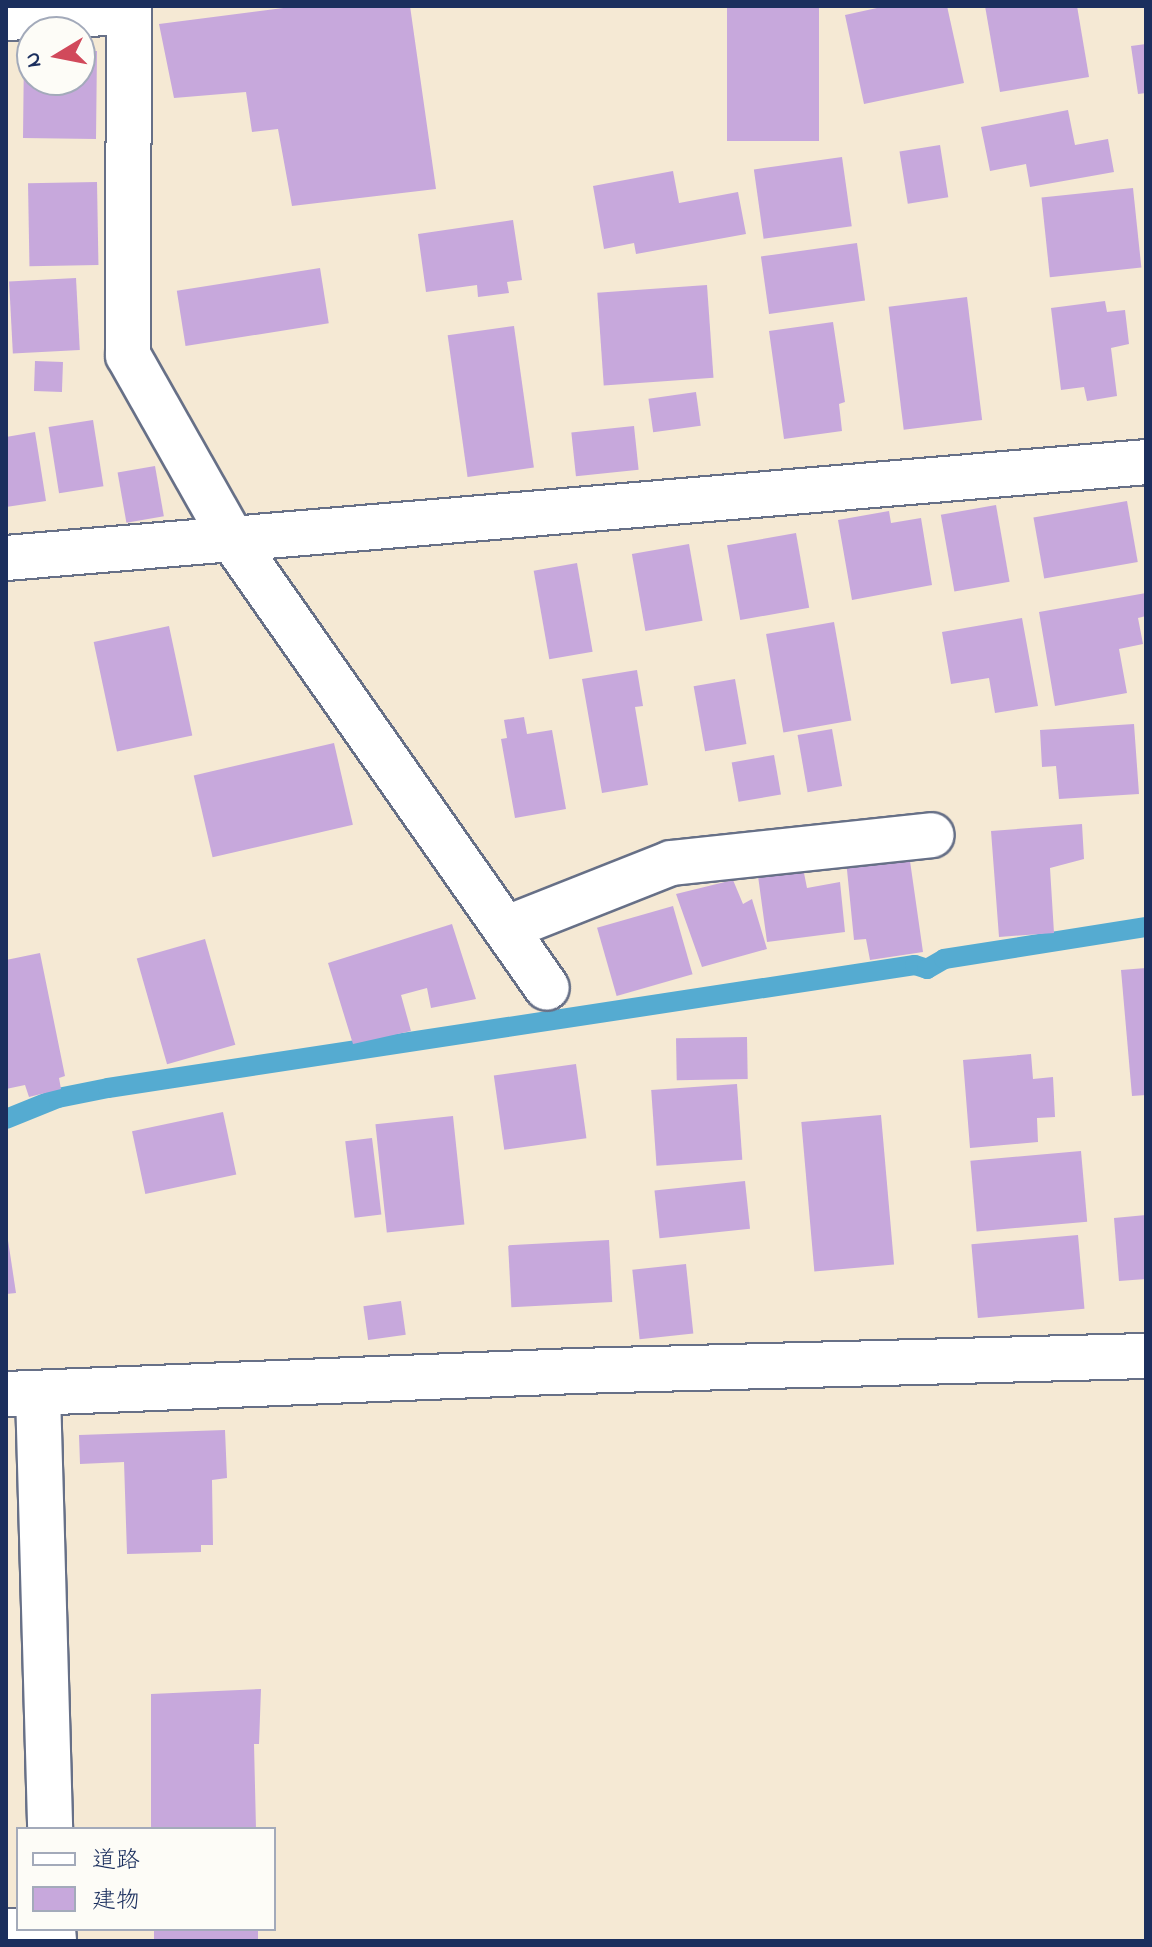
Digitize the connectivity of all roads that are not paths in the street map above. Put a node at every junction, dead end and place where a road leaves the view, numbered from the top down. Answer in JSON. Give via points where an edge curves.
{"nodes":[{"id":1,"x":129,"y":9,"type":"edge"},
{"id":2,"x":6,"y":18,"type":"edge"},
{"id":3,"x":1146,"y":462,"type":"edge"},
{"id":4,"x":232,"y":539,"type":"junction"},
{"id":5,"x":6,"y":558,"type":"edge"},
{"id":6,"x":932,"y":835,"type":"dead end"},
{"id":7,"x":507,"y":928,"type":"junction"},
{"id":8,"x":547,"y":988,"type":"dead end"},
{"id":9,"x":1146,"y":1356,"type":"edge"},
{"id":10,"x":22,"y":1394,"type":"edge"},
{"id":11,"x":50,"y":1827,"type":"edge"},
{"id":12,"x":6,"y":1931,"type":"edge"},
{"id":13,"x":53,"y":1933,"type":"edge"}],
"edges":[{"from":1,"to":2,"type":"street"},
{"from":1,"to":4,"type":"street","via":[[128,355]]},
{"from":3,"to":4,"type":"street"},
{"from":4,"to":5,"type":"street"},
{"from":4,"to":7,"type":"street"},
{"from":6,"to":7,"type":"street","via":[[671,863]]},
{"from":7,"to":8,"type":"street"},
{"from":9,"to":10,"type":"street","via":[[577,1371]]},
{"from":10,"to":11,"type":"street"},
{"from":12,"to":13,"type":"street"}]}
